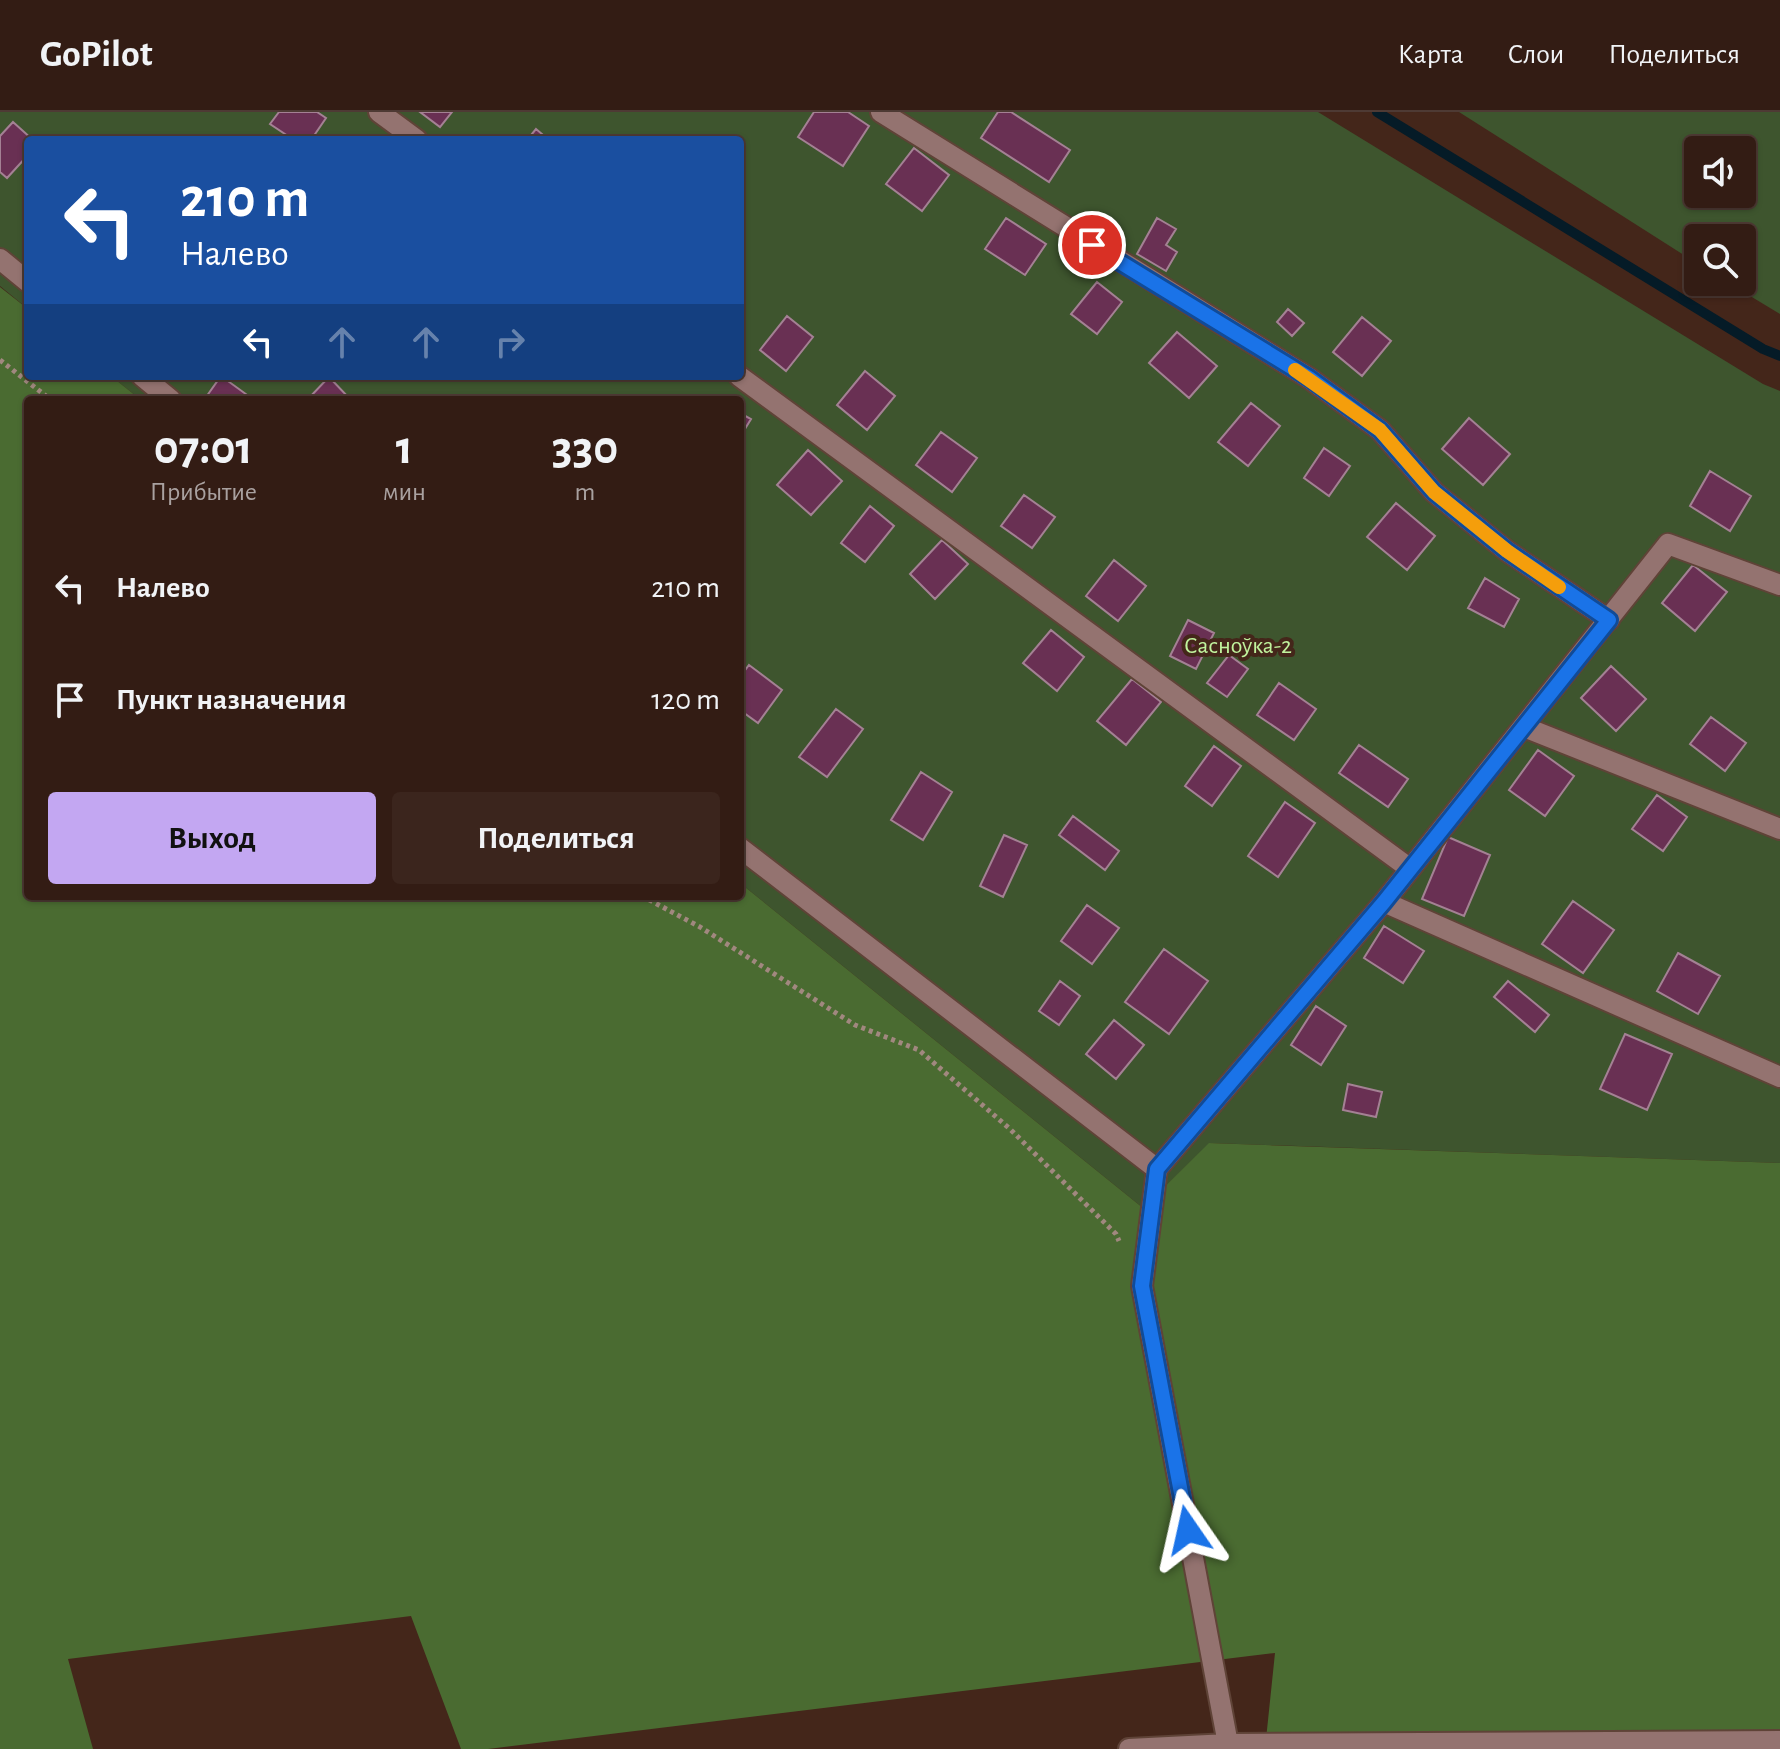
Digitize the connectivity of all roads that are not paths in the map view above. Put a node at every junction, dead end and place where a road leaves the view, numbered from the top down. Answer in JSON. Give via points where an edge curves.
{"nodes":[{"id":1,"x":379,"y":112,"type":"edge"},
{"id":2,"x":881,"y":112,"type":"edge"},
{"id":3,"x":412,"y":136,"type":"edge"},
{"id":4,"x":0,"y":259,"type":"edge"},
{"id":5,"x":24,"y":279,"type":"edge"},
{"id":6,"x":147,"y":380,"type":"edge"},
{"id":7,"x":744,"y":380,"type":"edge"},
{"id":8,"x":166,"y":396,"type":"edge"},
{"id":9,"x":1780,"y":585,"type":"edge"},
{"id":10,"x":1609,"y":620,"type":"junction"},
{"id":11,"x":1524,"y":727,"type":"junction"},
{"id":12,"x":1780,"y":829,"type":"edge"},
{"id":13,"x":744,"y":851,"type":"edge"},
{"id":14,"x":1409,"y":868,"type":"junction"},
{"id":15,"x":1384,"y":902,"type":"junction"},
{"id":16,"x":1780,"y":1077,"type":"edge"},
{"id":17,"x":1157,"y":1169,"type":"junction"},
{"id":18,"x":1780,"y":1741,"type":"edge"},
{"id":19,"x":1228,"y":1744,"type":"junction"},
{"id":20,"x":1129,"y":1749,"type":"edge"}],
"edges":[{"from":1,"to":3,"type":"street"},
{"from":2,"to":10,"type":"street","via":[[1309,378],[1380,430],[1434,492],[1495,542]]},
{"from":4,"to":5,"type":"street"},
{"from":6,"to":8,"type":"street"},
{"from":7,"to":14,"type":"street"},
{"from":9,"to":10,"type":"street","via":[[1668,544]]},
{"from":10,"to":11,"type":"street"},
{"from":11,"to":12,"type":"street"},
{"from":11,"to":14,"type":"street"},
{"from":13,"to":17,"type":"street"},
{"from":14,"to":15,"type":"street"},
{"from":15,"to":16,"type":"street"},
{"from":15,"to":17,"type":"street"},
{"from":17,"to":19,"type":"street","via":[[1142,1286]]},
{"from":18,"to":19,"type":"street"},
{"from":19,"to":20,"type":"street"}]}
